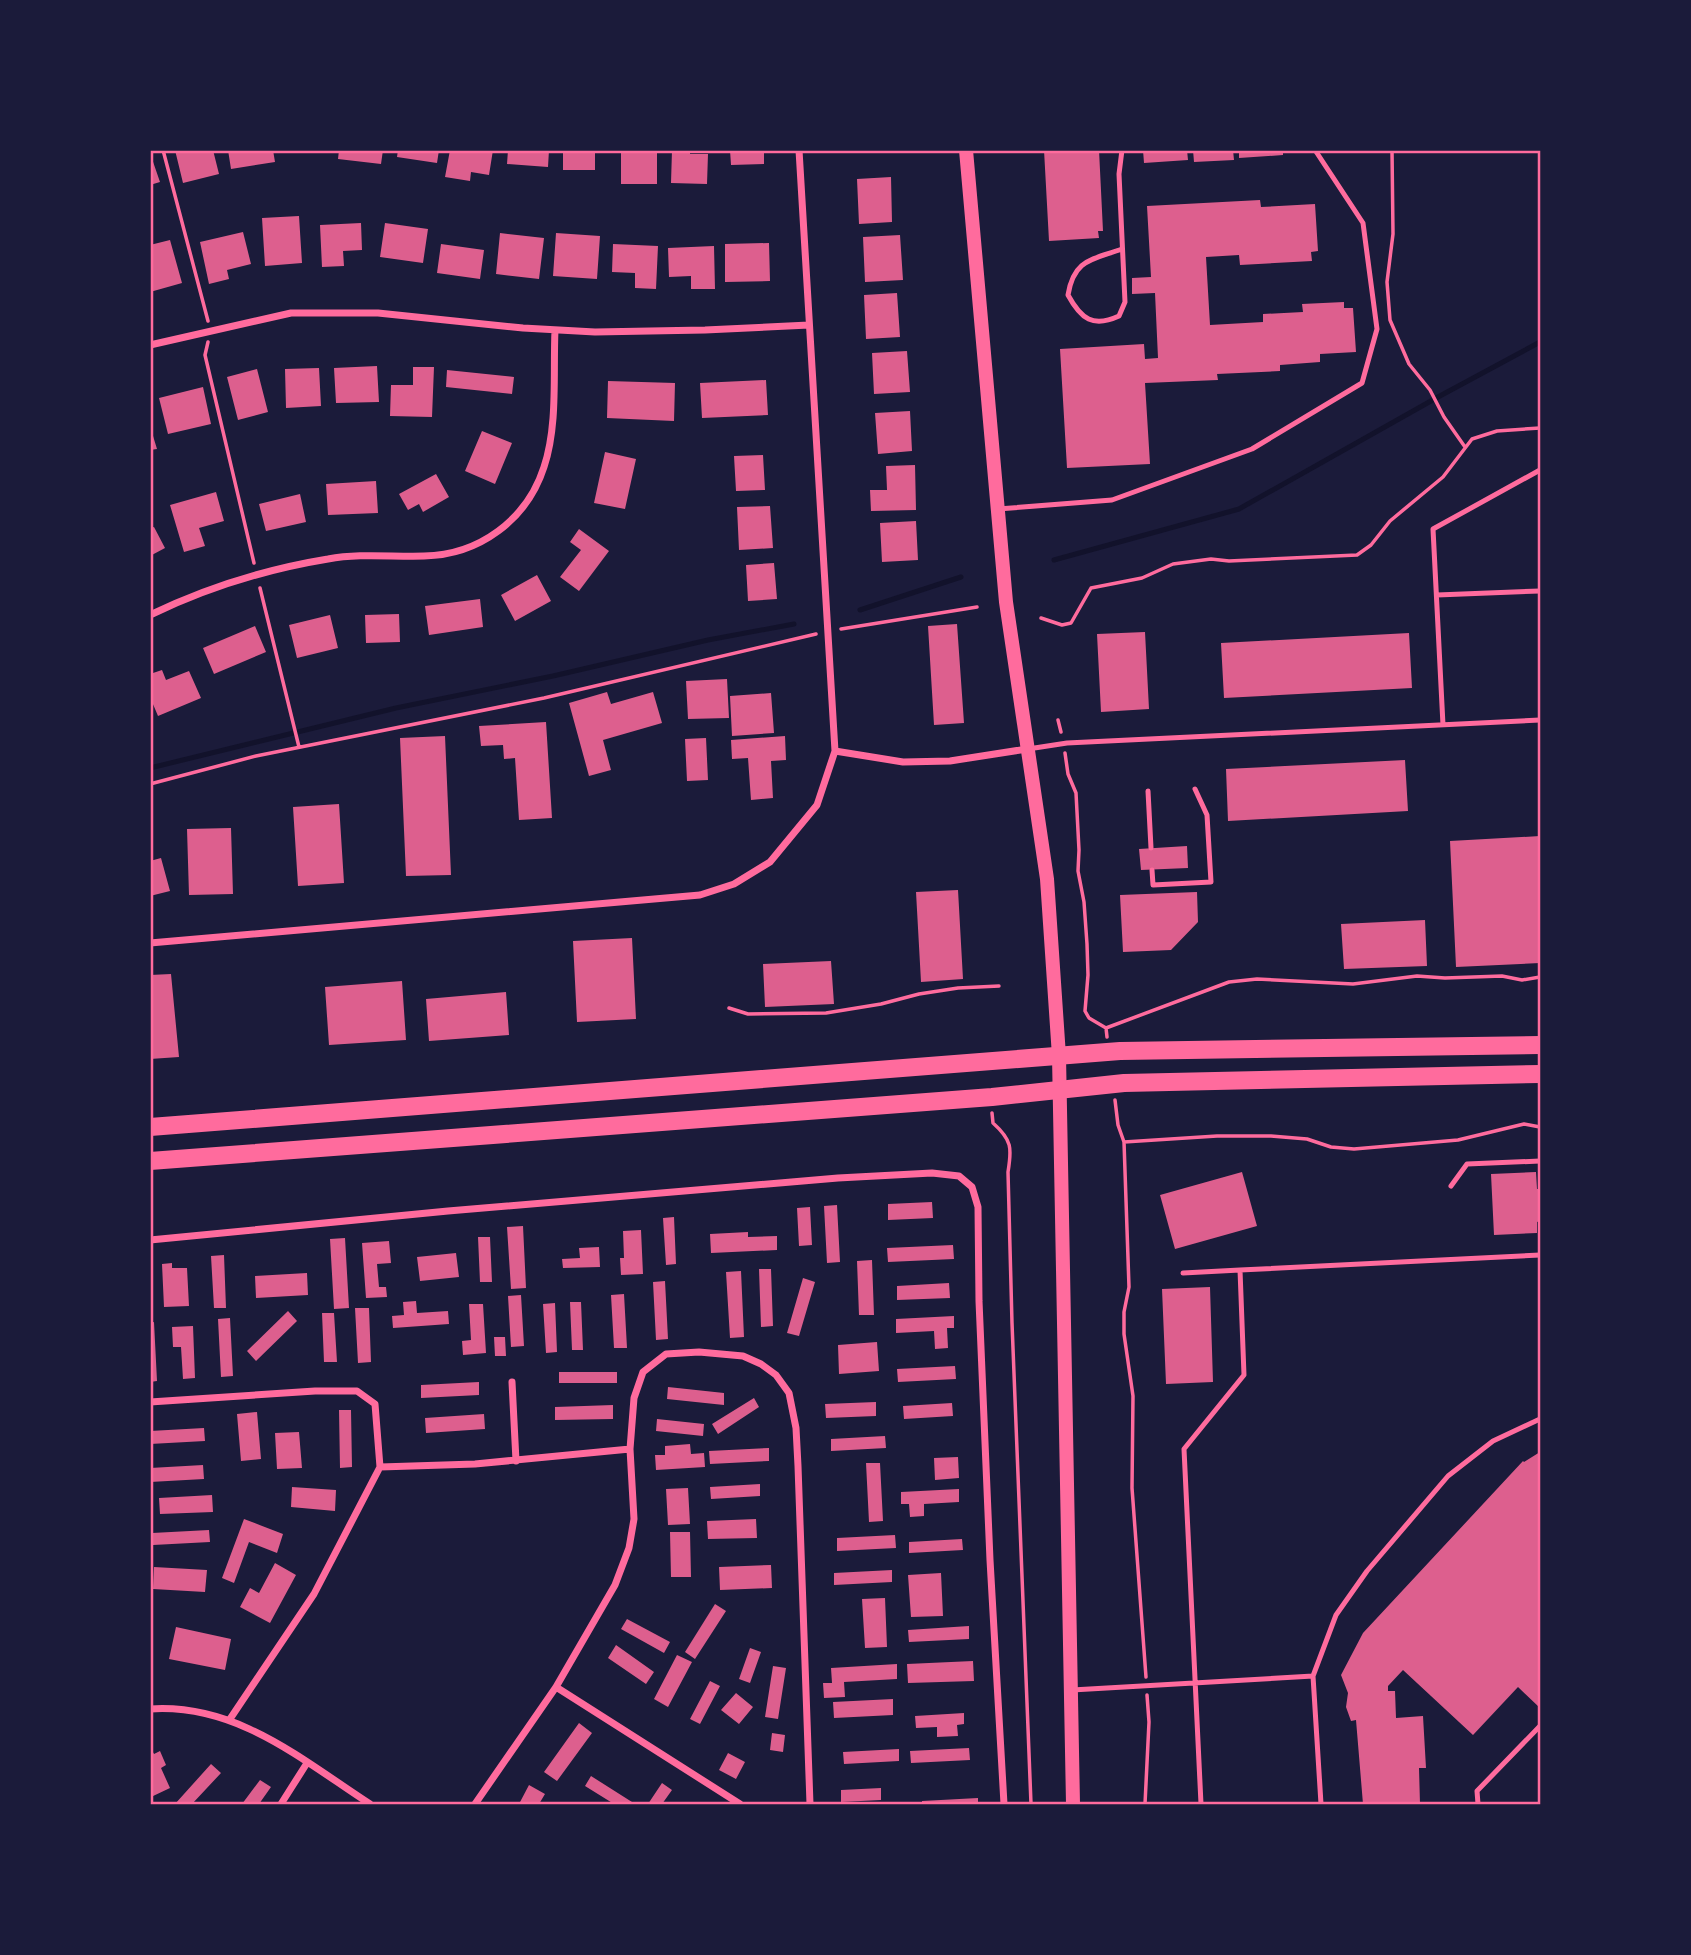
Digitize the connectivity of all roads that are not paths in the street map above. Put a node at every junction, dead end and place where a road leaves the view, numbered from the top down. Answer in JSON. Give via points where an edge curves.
{"nodes":[{"id":1,"x":799,"y":150,"type":"edge"},
{"id":2,"x":966,"y":150,"type":"edge"},
{"id":3,"x":1122,"y":150,"type":"edge"},
{"id":4,"x":1315,"y":150,"type":"edge"},
{"id":5,"x":1122,"y":249,"type":"junction"},
{"id":6,"x":808,"y":325,"type":"junction"},
{"id":7,"x":555,"y":330,"type":"junction"},
{"id":8,"x":150,"y":345,"type":"edge"},
{"id":9,"x":1541,"y":470,"type":"edge"},
{"id":10,"x":998,"y":509,"type":"junction"},
{"id":11,"x":1541,"y":591,"type":"edge"},
{"id":12,"x":1437,"y":594,"type":"junction"},
{"id":13,"x":150,"y":615,"type":"edge"},
{"id":14,"x":1541,"y":720,"type":"edge"},
{"id":15,"x":1443,"y":725,"type":"junction"},
{"id":16,"x":1028,"y":748,"type":"junction"},
{"id":17,"x":835,"y":751,"type":"junction"},
{"id":18,"x":1195,"y":789,"type":"dead end"},
{"id":19,"x":1148,"y":791,"type":"dead end"},
{"id":20,"x":1151,"y":848,"type":"dead end"},
{"id":21,"x":1152,"y":870,"type":"dead end"},
{"id":22,"x":150,"y":943,"type":"edge"},
{"id":23,"x":1536,"y":1043,"type":"edge"},
{"id":24,"x":1059,"y":1056,"type":"junction"},
{"id":25,"x":1541,"y":1074,"type":"edge"},
{"id":26,"x":1059,"y":1091,"type":"junction"},
{"id":27,"x":150,"y":1128,"type":"edge"},
{"id":28,"x":150,"y":1161,"type":"edge"},
{"id":29,"x":1541,"y":1161,"type":"edge"},
{"id":30,"x":1451,"y":1185,"type":"dead end"},
{"id":31,"x":150,"y":1240,"type":"edge"},
{"id":32,"x":1541,"y":1255,"type":"edge"},
{"id":33,"x":1240,"y":1270,"type":"junction"},
{"id":34,"x":1183,"y":1273,"type":"dead end"},
{"id":35,"x":512,"y":1382,"type":"dead end"},
{"id":36,"x":150,"y":1402,"type":"edge"},
{"id":37,"x":1541,"y":1419,"type":"edge"},
{"id":38,"x":630,"y":1449,"type":"junction"},
{"id":39,"x":516,"y":1461,"type":"junction"},
{"id":40,"x":380,"y":1467,"type":"junction"},
{"id":41,"x":1313,"y":1676,"type":"junction"},
{"id":42,"x":1194,"y":1683,"type":"junction"},
{"id":43,"x":556,"y":1687,"type":"junction"},
{"id":44,"x":1069,"y":1690,"type":"junction"},
{"id":45,"x":150,"y":1709,"type":"edge"},
{"id":46,"x":230,"y":1719,"type":"junction"},
{"id":47,"x":1541,"y":1726,"type":"edge"},
{"id":48,"x":307,"y":1763,"type":"junction"},
{"id":49,"x":281,"y":1804,"type":"edge"},
{"id":50,"x":370,"y":1804,"type":"edge"},
{"id":51,"x":475,"y":1804,"type":"edge"},
{"id":52,"x":740,"y":1804,"type":"edge"},
{"id":53,"x":810,"y":1804,"type":"edge"},
{"id":54,"x":1004,"y":1804,"type":"edge"},
{"id":55,"x":1073,"y":1804,"type":"edge"},
{"id":56,"x":1201,"y":1804,"type":"edge"},
{"id":57,"x":1321,"y":1804,"type":"edge"},
{"id":58,"x":1478,"y":1804,"type":"edge"}],
"edges":[{"from":1,"to":6,"type":"street"},
{"from":2,"to":10,"type":"main road"},
{"from":3,"to":5,"type":"lane"},
{"from":4,"to":10,"type":"lane","via":[[1363,223],[1377,329],[1362,383],[1252,449],[1112,500]]},
{"from":5,"to":5,"type":"lane","via":[[1125,302],[1119,316],[1109,321],[1083,318],[1068,295],[1071,278],[1080,266]]},
{"from":6,"to":7,"type":"street"},
{"from":6,"to":17,"type":"street"},
{"from":7,"to":8,"type":"street","via":[[337,311],[291,313]]},
{"from":7,"to":13,"type":"street","via":[[549,449],[534,490],[510,523],[472,547],[452,553],[361,555],[257,575],[184,598]]},
{"from":9,"to":12,"type":"lane","via":[[1433,529]]},
{"from":10,"to":16,"type":"main road","via":[[1006,602]]},
{"from":11,"to":12,"type":"lane"},
{"from":12,"to":15,"type":"lane"},
{"from":14,"to":15,"type":"lane"},
{"from":15,"to":16,"type":"lane"},
{"from":16,"to":17,"type":"street","via":[[939,762],[903,762]]},
{"from":16,"to":24,"type":"main road","via":[[1047,879]]},
{"from":17,"to":22,"type":"street","via":[[817,805],[770,862],[734,884],[700,895]]},
{"from":18,"to":21,"type":"lane","via":[[1207,815],[1211,882],[1153,885]]},
{"from":19,"to":20,"type":"lane"},
{"from":23,"to":24,"type":"main road"},
{"from":24,"to":26,"type":"main road"},
{"from":24,"to":27,"type":"main road"},
{"from":25,"to":26,"type":"main road","via":[[1113,1084]]},
{"from":26,"to":28,"type":"main road"},
{"from":26,"to":44,"type":"main road"},
{"from":29,"to":30,"type":"lane","via":[[1467,1164]]},
{"from":31,"to":54,"type":"street","via":[[838,1178],[959,1176],[972,1187],[978,1207]]},
{"from":32,"to":33,"type":"lane"},
{"from":33,"to":34,"type":"lane"},
{"from":33,"to":42,"type":"lane","via":[[1244,1375],[1184,1450]]},
{"from":35,"to":39,"type":"street"},
{"from":36,"to":40,"type":"street","via":[[357,1391],[375,1404]]},
{"from":37,"to":41,"type":"lane","via":[[1493,1441],[1448,1476],[1336,1615]]},
{"from":38,"to":39,"type":"street"},
{"from":38,"to":43,"type":"street","via":[[634,1520],[629,1548],[615,1585]]},
{"from":38,"to":53,"type":"street","via":[[634,1398],[643,1372],[666,1354],[743,1356],[776,1375],[789,1393],[798,1466]]},
{"from":39,"to":40,"type":"street"},
{"from":40,"to":46,"type":"street","via":[[314,1594]]},
{"from":41,"to":42,"type":"lane"},
{"from":41,"to":57,"type":"lane"},
{"from":42,"to":44,"type":"lane"},
{"from":42,"to":56,"type":"lane"},
{"from":43,"to":51,"type":"street"},
{"from":43,"to":52,"type":"street"},
{"from":44,"to":55,"type":"main road"},
{"from":45,"to":46,"type":"street"},
{"from":46,"to":48,"type":"street"},
{"from":47,"to":58,"type":"lane","via":[[1477,1791]]},
{"from":48,"to":49,"type":"street"},
{"from":48,"to":50,"type":"street"}]}
